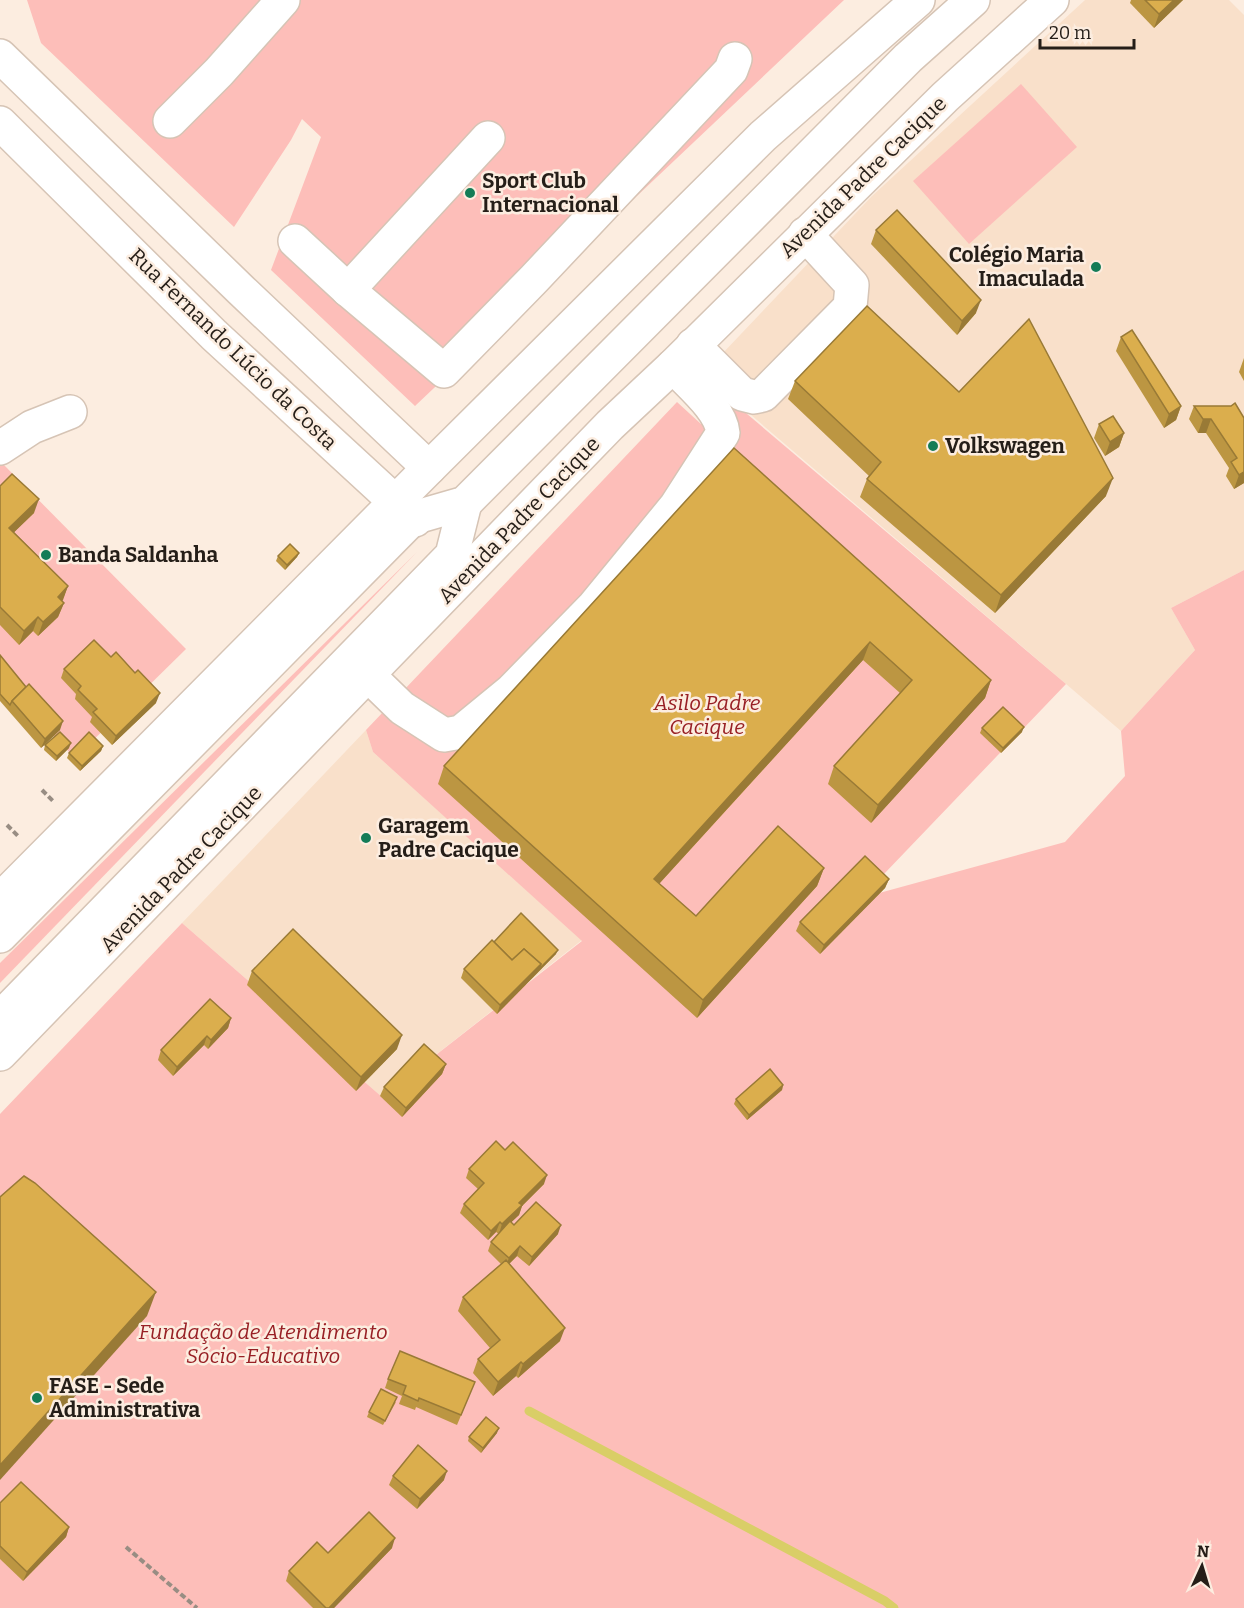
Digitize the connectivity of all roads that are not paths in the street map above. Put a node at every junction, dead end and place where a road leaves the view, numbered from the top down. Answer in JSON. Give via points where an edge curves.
{"nodes":[{"id":1,"x":283,"y":0,"type":"edge"},
{"id":2,"x":918,"y":0,"type":"edge"},
{"id":3,"x":973,"y":0,"type":"edge"},
{"id":4,"x":1052,"y":0,"type":"edge"},
{"id":5,"x":0,"y":56,"type":"edge"},
{"id":6,"x":735,"y":58,"type":"dead end"},
{"id":7,"x":170,"y":121,"type":"dead end"},
{"id":8,"x":0,"y":123,"type":"edge"},
{"id":9,"x":488,"y":138,"type":"dead end"},
{"id":10,"x":805,"y":234,"type":"junction"},
{"id":11,"x":295,"y":241,"type":"dead end"},
{"id":12,"x":241,"y":290,"type":"junction"},
{"id":13,"x":348,"y":290,"type":"junction"},
{"id":14,"x":214,"y":335,"type":"junction"},
{"id":15,"x":683,"y":356,"type":"junction"},
{"id":16,"x":70,"y":412,"type":"dead end"},
{"id":17,"x":0,"y":448,"type":"edge"},
{"id":18,"x":429,"y":468,"type":"junction"},
{"id":19,"x":465,"y":503,"type":"junction"},
{"id":20,"x":405,"y":510,"type":"junction"},
{"id":21,"x":460,"y":563,"type":"junction"},
{"id":22,"x":368,"y":675,"type":"junction"},
{"id":23,"x":0,"y":900,"type":"edge"},
{"id":24,"x":0,"y":936,"type":"edge"},
{"id":25,"x":0,"y":1018,"type":"edge"},
{"id":26,"x":0,"y":1054,"type":"edge"}],
"edges":[{"from":1,"to":7,"type":"main road"},
{"from":2,"to":18,"type":"main road","via":[[763,136]]},
{"from":3,"to":19,"type":"main road","via":[[908,57]]},
{"from":4,"to":10,"type":"main road","name":"Avenida Padre Cacique","via":[[945,97]]},
{"from":5,"to":12,"type":"main road"},
{"from":6,"to":13,"type":"main road","via":[[731,70],[444,371]]},
{"from":8,"to":14,"type":"main road","name":"Rua Fernando Lúcio da Costa"},
{"from":9,"to":13,"type":"main road"},
{"from":10,"to":15,"type":"main road","name":"Avenida Padre Cacique"},
{"from":10,"to":15,"type":"main road","via":[[852,285],[850,307],[763,395],[742,394]]},
{"from":11,"to":13,"type":"main road"},
{"from":12,"to":14,"type":"main road"},
{"from":12,"to":18,"type":"main road"},
{"from":14,"to":20,"type":"main road","name":"Rua Fernando Lúcio da Costa"},
{"from":15,"to":21,"type":"main road","name":"Avenida Padre Cacique"},
{"from":15,"to":22,"type":"main road","via":[[723,423],[723,433],[676,506],[594,606],[511,691],[461,732],[444,735],[402,708]]},
{"from":16,"to":17,"type":"main road","via":[[32,427]]},
{"from":18,"to":20,"type":"main road"},
{"from":19,"to":20,"type":"main road"},
{"from":19,"to":21,"type":"main road"},
{"from":20,"to":21,"type":"main road","name":"Rua Fernando Lúcio da Costa"},
{"from":20,"to":23,"type":"main road"},
{"from":20,"to":24,"type":"main road"},
{"from":21,"to":22,"type":"main road","name":"Avenida Padre Cacique"},
{"from":21,"to":25,"type":"main road"},
{"from":22,"to":26,"type":"main road","name":"Avenida Padre Cacique"}]}
